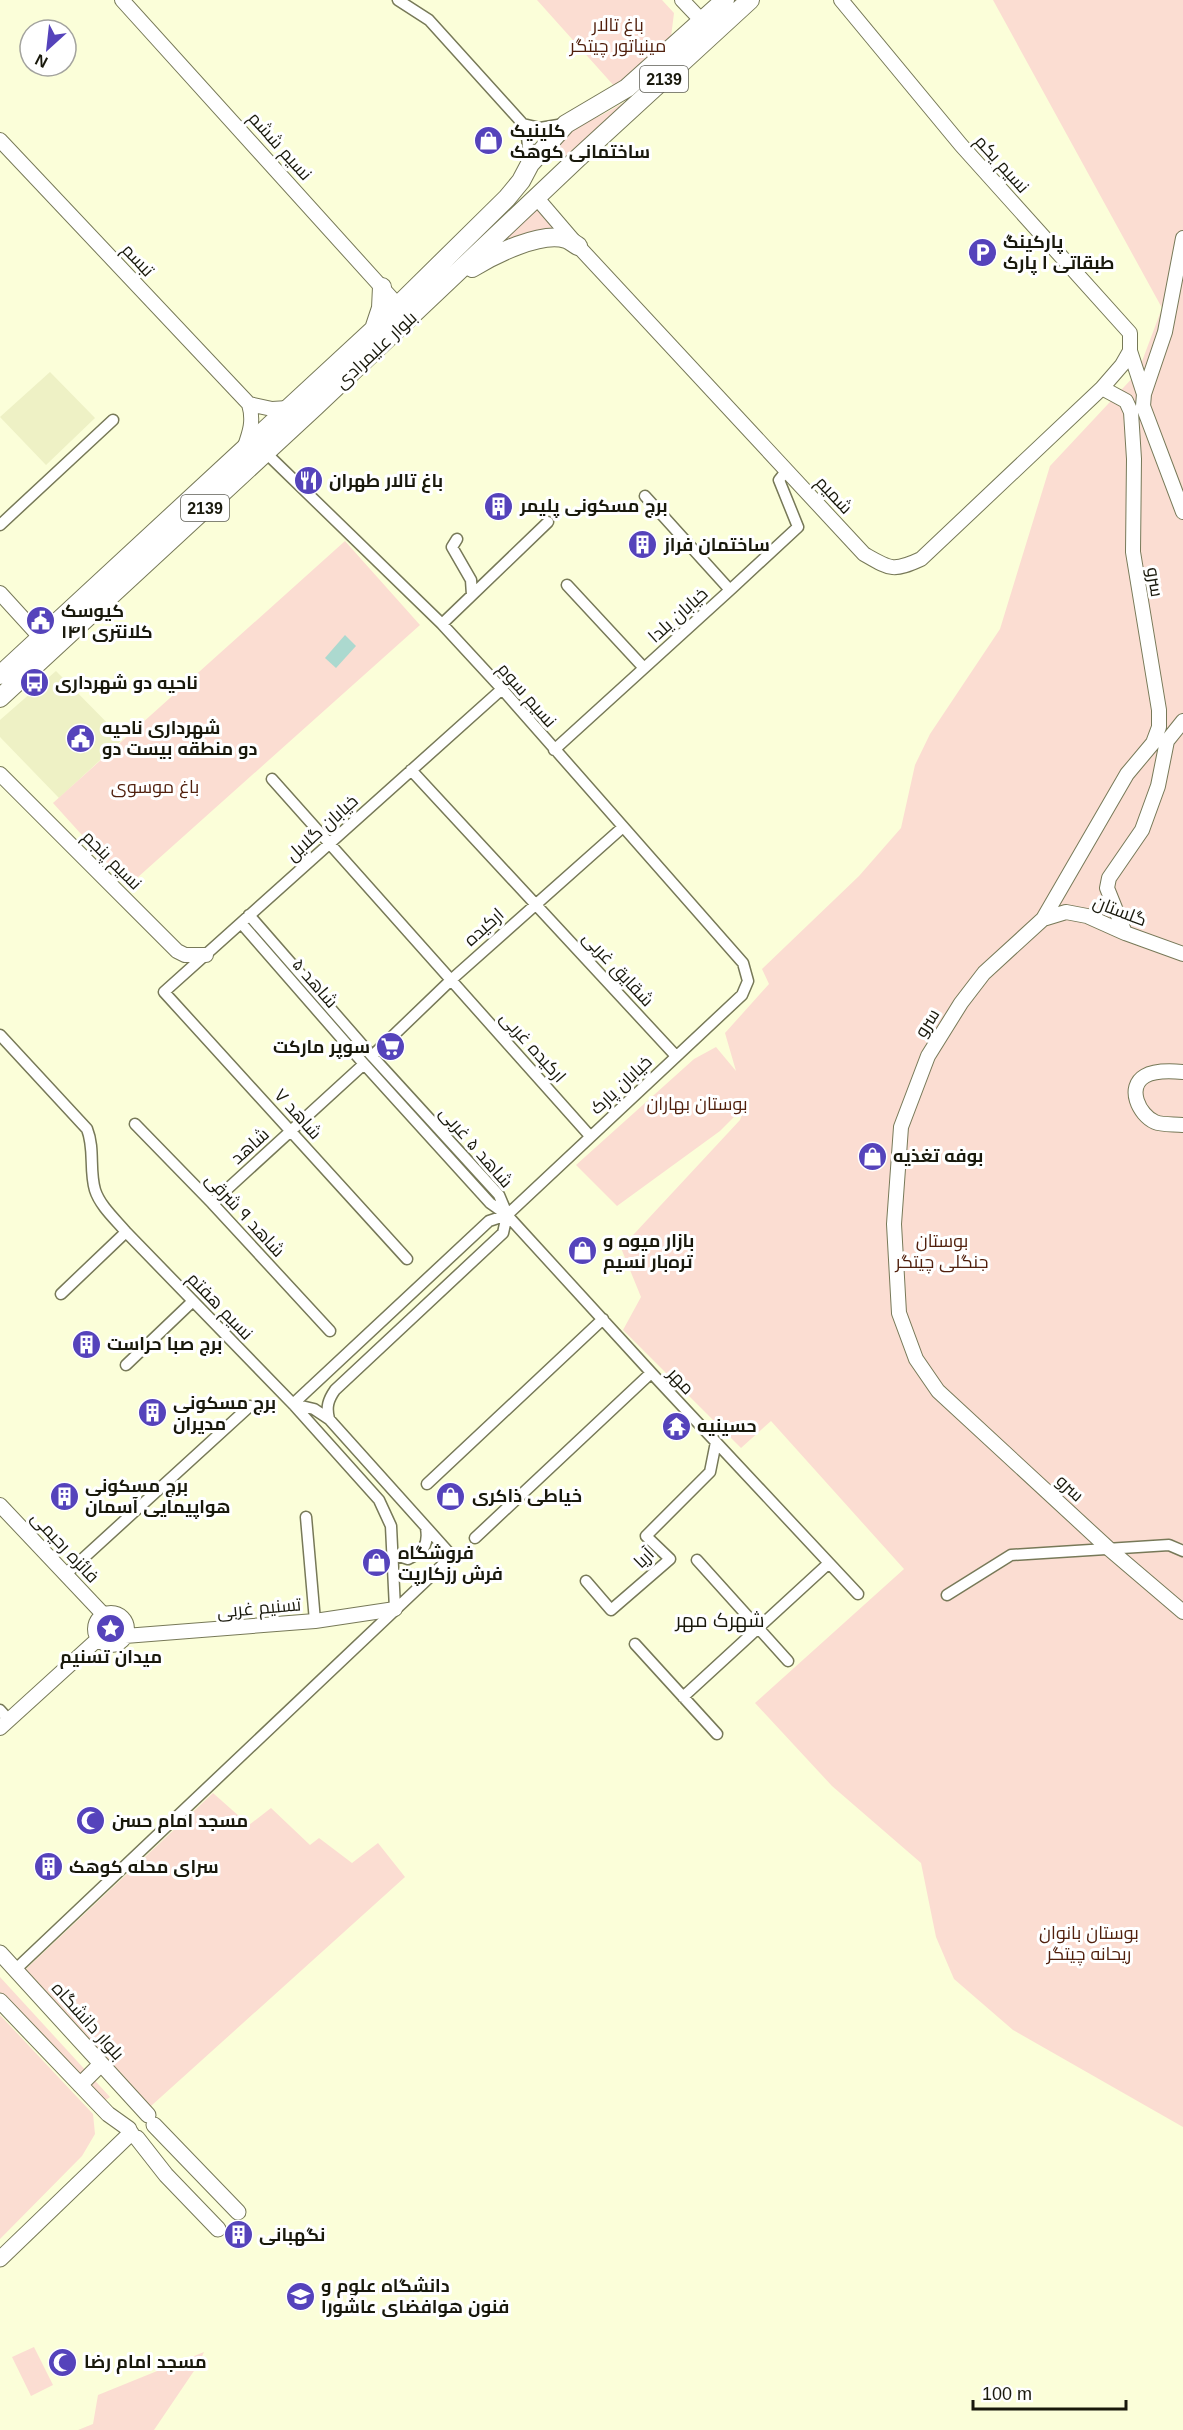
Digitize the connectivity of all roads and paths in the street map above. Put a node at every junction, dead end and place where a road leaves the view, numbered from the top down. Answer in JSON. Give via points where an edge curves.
{"nodes":[{"id":1,"x":122,"y":0,"type":"edge"},
{"id":2,"x":398,"y":0,"type":"edge"},
{"id":3,"x":682,"y":0,"type":"edge"},
{"id":4,"x":725,"y":0,"type":"edge"},
{"id":5,"x":750,"y":0,"type":"edge"},
{"id":6,"x":841,"y":0,"type":"edge"},
{"id":7,"x":702,"y":21,"type":"junction"},
{"id":8,"x":523,"y":124,"type":"junction"},
{"id":9,"x":566,"y":124,"type":"junction"},
{"id":10,"x":552,"y":138,"type":"junction"},
{"id":11,"x":0,"y":140,"type":"edge"},
{"id":12,"x":578,"y":158,"type":"junction"},
{"id":13,"x":530,"y":164,"type":"junction"},
{"id":14,"x":536,"y":197,"type":"junction"},
{"id":15,"x":1183,"y":238,"type":"edge"},
{"id":16,"x":578,"y":246,"type":"junction"},
{"id":17,"x":449,"y":281,"type":"junction"},
{"id":18,"x":382,"y":286,"type":"junction"},
{"id":19,"x":404,"y":311,"type":"junction"},
{"id":20,"x":374,"y":329,"type":"junction"},
{"id":21,"x":1130,"y":351,"type":"junction"},
{"id":22,"x":1102,"y":388,"type":"junction"},
{"id":23,"x":1143,"y":400,"type":"junction"},
{"id":24,"x":249,"y":404,"type":"junction"},
{"id":25,"x":288,"y":408,"type":"junction"},
{"id":26,"x":112,"y":420,"type":"dead end"},
{"id":27,"x":1132,"y":420,"type":"junction"},
{"id":28,"x":244,"y":449,"type":"junction"},
{"id":29,"x":265,"y":452,"type":"junction"},
{"id":30,"x":787,"y":470,"type":"junction"},
{"id":31,"x":645,"y":496,"type":"dead end"},
{"id":32,"x":1183,"y":512,"type":"edge"},
{"id":33,"x":548,"y":522,"type":"dead end"},
{"id":34,"x":0,"y":525,"type":"edge"},
{"id":35,"x":458,"y":539,"type":"dead end"},
{"id":36,"x":567,"y":585,"type":"dead end"},
{"id":37,"x":730,"y":590,"type":"junction"},
{"id":38,"x":0,"y":593,"type":"edge"},
{"id":39,"x":472,"y":595,"type":"junction"},
{"id":40,"x":442,"y":624,"type":"junction"},
{"id":41,"x":41,"y":638,"type":"junction"},
{"id":42,"x":644,"y":668,"type":"junction"},
{"id":43,"x":0,"y":675,"type":"edge"},
{"id":44,"x":502,"y":689,"type":"junction"},
{"id":45,"x":0,"y":698,"type":"edge"},
{"id":46,"x":1183,"y":721,"type":"edge"},
{"id":47,"x":554,"y":750,"type":"junction"},
{"id":48,"x":411,"y":770,"type":"junction"},
{"id":49,"x":0,"y":774,"type":"edge"},
{"id":50,"x":272,"y":779,"type":"dead end"},
{"id":51,"x":622,"y":827,"type":"junction"},
{"id":52,"x":330,"y":843,"type":"junction"},
{"id":53,"x":535,"y":904,"type":"junction"},
{"id":54,"x":245,"y":919,"type":"junction"},
{"id":55,"x":1042,"y":919,"type":"junction"},
{"id":56,"x":1125,"y":933,"type":"junction"},
{"id":57,"x":1183,"y":954,"type":"edge"},
{"id":58,"x":206,"y":956,"type":"junction"},
{"id":59,"x":748,"y":974,"type":"joint"},
{"id":60,"x":451,"y":980,"type":"junction"},
{"id":61,"x":164,"y":992,"type":"joint"},
{"id":62,"x":0,"y":1035,"type":"edge"},
{"id":63,"x":676,"y":1056,"type":"junction"},
{"id":64,"x":368,"y":1060,"type":"junction"},
{"id":65,"x":1183,"y":1072,"type":"edge"},
{"id":66,"x":135,"y":1124,"type":"dead end"},
{"id":67,"x":1183,"y":1125,"type":"edge"},
{"id":68,"x":291,"y":1131,"type":"junction"},
{"id":69,"x":590,"y":1136,"type":"junction"},
{"id":70,"x":212,"y":1203,"type":"junction"},
{"id":71,"x":507,"y":1215,"type":"junction"},
{"id":72,"x":126,"y":1232,"type":"junction"},
{"id":73,"x":407,"y":1259,"type":"dead end"},
{"id":74,"x":61,"y":1294,"type":"dead end"},
{"id":75,"x":193,"y":1301,"type":"junction"},
{"id":76,"x":603,"y":1319,"type":"junction"},
{"id":77,"x":330,"y":1331,"type":"dead end"},
{"id":78,"x":126,"y":1365,"type":"dead end"},
{"id":79,"x":651,"y":1373,"type":"junction"},
{"id":80,"x":293,"y":1404,"type":"junction"},
{"id":81,"x":249,"y":1406,"type":"dead end"},
{"id":82,"x":329,"y":1419,"type":"junction"},
{"id":83,"x":716,"y":1442,"type":"junction"},
{"id":84,"x":427,"y":1484,"type":"dead end"},
{"id":85,"x":0,"y":1504,"type":"edge"},
{"id":86,"x":306,"y":1517,"type":"dead end"},
{"id":87,"x":425,"y":1527,"type":"junction"},
{"id":88,"x":475,"y":1538,"type":"dead end"},
{"id":89,"x":1108,"y":1548,"type":"junction"},
{"id":90,"x":1183,"y":1551,"type":"edge"},
{"id":91,"x":393,"y":1554,"type":"junction"},
{"id":92,"x":697,"y":1560,"type":"dead end"},
{"id":93,"x":829,"y":1563,"type":"junction"},
{"id":94,"x":66,"y":1574,"type":"junction"},
{"id":95,"x":586,"y":1581,"type":"dead end"},
{"id":96,"x":858,"y":1594,"type":"dead end"},
{"id":97,"x":947,"y":1595,"type":"dead end"},
{"id":98,"x":395,"y":1609,"type":"junction"},
{"id":99,"x":1183,"y":1612,"type":"edge"},
{"id":100,"x":103,"y":1614,"type":"junction"},
{"id":101,"x":315,"y":1621,"type":"junction"},
{"id":102,"x":759,"y":1628,"type":"junction"},
{"id":103,"x":125,"y":1636,"type":"junction"},
{"id":104,"x":98,"y":1640,"type":"junction"},
{"id":105,"x":635,"y":1644,"type":"dead end"},
{"id":106,"x":788,"y":1660,"type":"dead end"},
{"id":107,"x":683,"y":1697,"type":"junction"},
{"id":108,"x":3,"y":1719,"type":"edge"},
{"id":109,"x":717,"y":1734,"type":"dead end"},
{"id":110,"x":0,"y":1953,"type":"edge"},
{"id":111,"x":16,"y":1969,"type":"junction"},
{"id":112,"x":0,"y":2001,"type":"edge"},
{"id":113,"x":101,"y":2064,"type":"junction"},
{"id":114,"x":80,"y":2085,"type":"junction"},
{"id":115,"x":151,"y":2120,"type":"junction"},
{"id":116,"x":133,"y":2133,"type":"junction"},
{"id":117,"x":238,"y":2212,"type":"dead end"},
{"id":118,"x":218,"y":2229,"type":"dead end"},
{"id":119,"x":0,"y":2259,"type":"edge"}],
"edges":[{"from":1,"to":18,"type":"street","name":"نسیم ششم"},
{"from":2,"to":8,"type":"street","via":[[429,20]]},
{"from":3,"to":7,"type":"street"},
{"from":4,"to":7,"type":"main road","name":"بلوار علیمرادی","number":"2139"},
{"from":5,"to":12,"type":"main road","name":"بلوار علیمرادی","number":"2139"},
{"from":6,"to":21,"type":"street","name":"نسیم یکم","via":[[961,145],[1130,333]]},
{"from":7,"to":9,"type":"main road","name":"بلوار علیمرادی","number":"2139","via":[[627,88]]},
{"from":8,"to":9,"type":"street","via":[[540,128]]},
{"from":8,"to":13,"type":"street"},
{"from":9,"to":10,"type":"main road","name":"بلوار علیمرادی","number":"2139"},
{"from":10,"to":12,"type":"main road","via":[[554,157]]},
{"from":10,"to":13,"type":"main road","name":"بلوار علیمرادی","number":"2139"},
{"from":11,"to":24,"type":"street","name":"تبسم"},
{"from":12,"to":14,"type":"main road","name":"بلوار علیمرادی"},
{"from":13,"to":19,"type":"main road","name":"بلوار علیمرادی","number":"2139","via":[[507,198]]},
{"from":14,"to":16,"type":"street","name":"شمیم"},
{"from":14,"to":17,"type":"main road","name":"بلوار علیمرادی","number":"2139"},
{"from":15,"to":23,"type":"street","via":[[1165,332]]},
{"from":16,"to":17,"type":"main road","via":[[566,239],[550,238],[518,246]]},
{"from":16,"to":30,"type":"street","name":"شمیم"},
{"from":17,"to":19,"type":"main road","name":"بلوار علیمرادی","number":"2139"},
{"from":18,"to":19,"type":"street","name":"نسیم ششم"},
{"from":18,"to":20,"type":"main road","via":[[381,308]]},
{"from":19,"to":20,"type":"main road","name":"بلوار علیمرادی","number":"2139"},
{"from":19,"to":29,"type":"main road","name":"بلوار علیمرادی","number":"2139"},
{"from":20,"to":25,"type":"main road","name":"بلوار علیمرادی","number":"2139"},
{"from":21,"to":22,"type":"street","name":"شمیم"},
{"from":21,"to":23,"type":"street","name":"نسیم یکم"},
{"from":22,"to":27,"type":"street","name":"سرو","via":[[1126,401]]},
{"from":22,"to":30,"type":"street","name":"شمیم","via":[[921,559],[901,568],[885,566],[864,554]]},
{"from":23,"to":27,"type":"street"},
{"from":23,"to":32,"type":"street","name":"نسیم یکم"},
{"from":24,"to":25,"type":"street"},
{"from":24,"to":28,"type":"street","via":[[252,425]]},
{"from":25,"to":28,"type":"main road","name":"بلوار علیمرادی","number":"2139"},
{"from":26,"to":34,"type":"street"},
{"from":27,"to":55,"type":"street","name":"سرو","via":[[1133,552],[1159,727],[1153,743],[1127,774]]},
{"from":28,"to":41,"type":"main road","name":"بلوار علیمرادی","number":"2139"},
{"from":29,"to":40,"type":"street","name":"نسیم سوم"},
{"from":29,"to":45,"type":"main road","name":"بلوار علیمرادی","number":"2139"},
{"from":30,"to":37,"type":"street","via":[[779,480],[798,527]]},
{"from":31,"to":37,"type":"street","name":"خیابان یلدا"},
{"from":33,"to":39,"type":"street"},
{"from":35,"to":39,"type":"street","via":[[452,547],[471,580]]},
{"from":36,"to":42,"type":"street"},
{"from":37,"to":42,"type":"street","name":"خیابان یلدا"},
{"from":38,"to":41,"type":"street"},
{"from":39,"to":40,"type":"street"},
{"from":40,"to":44,"type":"street","name":"نسیم سوم"},
{"from":41,"to":43,"type":"main road","name":"بلوار علیمرادی","number":"2139"},
{"from":42,"to":47,"type":"street","name":"خیابان یلدا"},
{"from":44,"to":47,"type":"street","name":"نسیم سوم"},
{"from":44,"to":48,"type":"street","name":"خیابان گلایل"},
{"from":46,"to":56,"type":"street","via":[[1167,741],[1158,786],[1142,830],[1109,878],[1107,888]]},
{"from":47,"to":51,"type":"street","name":"نسیم سوم"},
{"from":48,"to":52,"type":"street","name":"خیابان گلایل"},
{"from":48,"to":53,"type":"street","name":"شقایق غربی"},
{"from":49,"to":58,"type":"street","name":"نسیم پنجم","via":[[177,951]]},
{"from":50,"to":52,"type":"street"},
{"from":51,"to":53,"type":"street","name":"ارکیده"},
{"from":51,"to":59,"type":"street","name":"نسیم سوم"},
{"from":52,"to":54,"type":"street","name":"خیابان گلایل"},
{"from":52,"to":60,"type":"street","name":"ارکیده غربی"},
{"from":53,"to":60,"type":"street","name":"ارکیده"},
{"from":53,"to":63,"type":"street","name":"شقایق غربی"},
{"from":54,"to":58,"type":"street","name":"خیابان گلایل"},
{"from":54,"to":64,"type":"street","name":"شاهد ۵"},
{"from":55,"to":56,"type":"street","name":"گلستان","via":[[1066,912],[1087,916]]},
{"from":55,"to":89,"type":"street","name":"سرو","via":[[984,973],[961,1003],[928,1056],[901,1127],[894,1224],[899,1313],[916,1359],[938,1391]]},
{"from":56,"to":57,"type":"street","name":"گلستان"},
{"from":58,"to":61,"type":"street","name":"خیابان گلایل"},
{"from":59,"to":63,"type":"street","name":"خیابان پارک","via":[[742,995]]},
{"from":60,"to":64,"type":"street","name":"ارکیده"},
{"from":60,"to":69,"type":"street","name":"ارکیده غربی"},
{"from":61,"to":68,"type":"street","name":"شاهد ۷"},
{"from":62,"to":72,"type":"street","name":"نسیم هفتم","via":[[87,1129],[92,1141],[95,1192]]},
{"from":63,"to":69,"type":"street","name":"خیابان پارک"},
{"from":64,"to":68,"type":"street","name":"شاهد"},
{"from":64,"to":71,"type":"street","name":"شاهد ۵ غربی","via":[[490,1203]]},
{"from":65,"to":67,"type":"street","via":[[1145,1076],[1135,1096],[1142,1113],[1156,1122]]},
{"from":66,"to":70,"type":"street","name":"شاهد ۹ شرقی"},
{"from":68,"to":70,"type":"street","name":"شاهد"},
{"from":68,"to":73,"type":"street","name":"شاهد ۷"},
{"from":69,"to":71,"type":"street","name":"خیابان پارک"},
{"from":70,"to":77,"type":"street","name":"شاهد ۹ شرقی"},
{"from":71,"to":76,"type":"street","name":"مهر"},
{"from":71,"to":80,"type":"street","name":"خیابان پارک","via":[[489,1221]]},
{"from":71,"to":82,"type":"street","name":"خیابان پارک","via":[[503,1233],[335,1390],[328,1399]]},
{"from":72,"to":74,"type":"street"},
{"from":72,"to":75,"type":"street","name":"نسیم هفتم"},
{"from":75,"to":78,"type":"street"},
{"from":75,"to":80,"type":"street","name":"نسیم هفتم"},
{"from":76,"to":79,"type":"street","name":"مهر"},
{"from":76,"to":84,"type":"street"},
{"from":79,"to":83,"type":"street","name":"مهر"},
{"from":79,"to":88,"type":"street"},
{"from":80,"to":82,"type":"street","via":[[314,1409]]},
{"from":80,"to":91,"type":"street","name":"نسیم هفتم","via":[[379,1500],[391,1526]]},
{"from":81,"to":94,"type":"street"},
{"from":82,"to":87,"type":"street"},
{"from":83,"to":93,"type":"street","name":"مهر"},
{"from":83,"to":95,"type":"street","name":"آریا","via":[[710,1472],[646,1536],[670,1559],[611,1610]]},
{"from":85,"to":94,"type":"street","name":"فائزه رحیمی"},
{"from":86,"to":101,"type":"street"},
{"from":87,"to":91,"type":"street","via":[[428,1540],[421,1552],[408,1559]]},
{"from":87,"to":98,"type":"street","via":[[452,1556]]},
{"from":89,"to":90,"type":"street","via":[[1169,1545]]},
{"from":89,"to":97,"type":"street","via":[[1011,1555]]},
{"from":89,"to":99,"type":"street","name":"سرو"},
{"from":91,"to":98,"type":"street","name":"نسیم هفتم"},
{"from":92,"to":102,"type":"street"},
{"from":93,"to":96,"type":"street","name":"مهر"},
{"from":93,"to":102,"type":"street"},
{"from":94,"to":100,"type":"street","name":"فائزه رحیمی"},
{"from":98,"to":101,"type":"street","name":"تسنیم غربی"},
{"from":98,"to":111,"type":"street"},
{"from":100,"to":103,"type":"street","via":[[113,1612],[122,1617],[127,1626]]},
{"from":100,"to":104,"type":"street","via":[[94,1626]]},
{"from":101,"to":103,"type":"street","name":"تسنیم غربی"},
{"from":102,"to":106,"type":"street"},
{"from":102,"to":107,"type":"street"},
{"from":103,"to":104,"type":"street","via":[[112,1645]]},
{"from":104,"to":108,"type":"street"},
{"from":105,"to":107,"type":"street"},
{"from":107,"to":109,"type":"street"},
{"from":110,"to":111,"type":"main road","name":"بلوار دانشگاه"},
{"from":111,"to":113,"type":"main road","name":"بلوار دانشگاه"},
{"from":112,"to":114,"type":"main road"},
{"from":113,"to":114,"type":"main road"},
{"from":113,"to":115,"type":"main road","name":"بلوار دانشگاه"},
{"from":114,"to":116,"type":"main road"},
{"from":115,"to":116,"type":"main road","via":[[149,2136]]},
{"from":115,"to":116,"type":"main road","via":[[136,2115],[130,2121]]},
{"from":115,"to":117,"type":"main road","name":"بلوار دانشگاه"},
{"from":116,"to":118,"type":"main road","via":[[166,2175]]},
{"from":116,"to":119,"type":"main road"}]}
